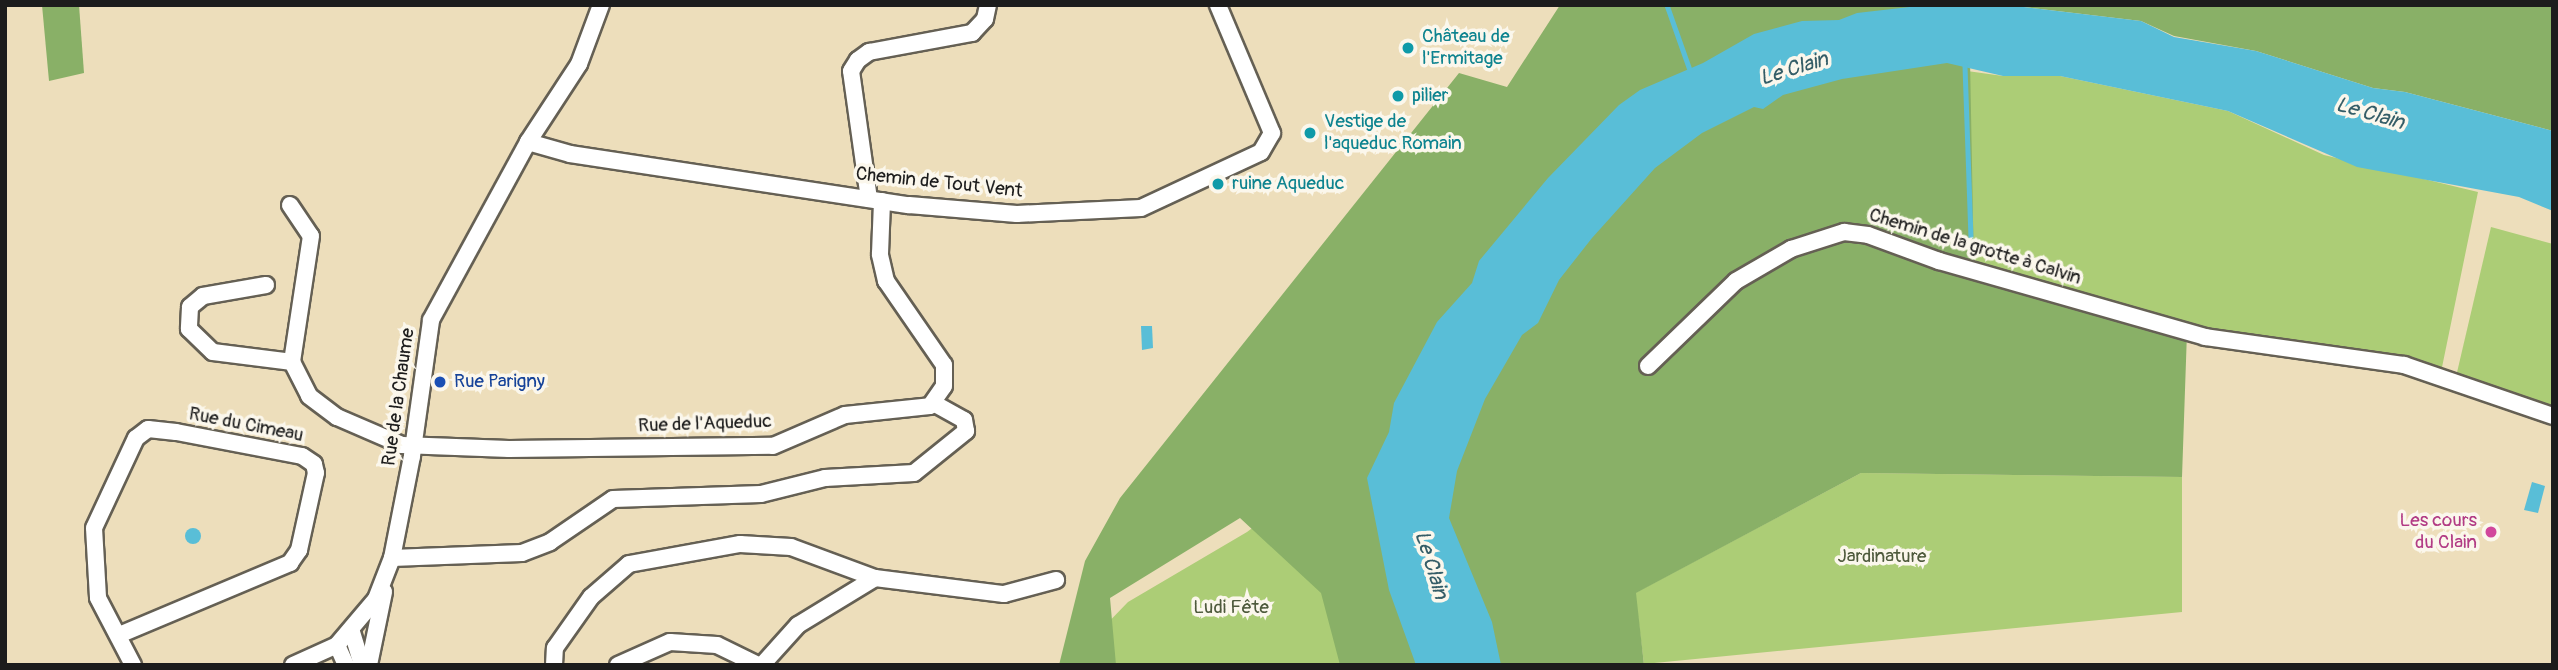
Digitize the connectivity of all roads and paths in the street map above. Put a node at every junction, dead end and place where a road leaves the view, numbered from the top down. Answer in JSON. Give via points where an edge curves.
{"nodes":[{"id":1,"x":601,"y":5,"type":"edge"},
{"id":2,"x":988,"y":5,"type":"edge"},
{"id":3,"x":1218,"y":5,"type":"edge"},
{"id":4,"x":528,"y":142,"type":"junction"},
{"id":5,"x":876,"y":200,"type":"junction"},
{"id":6,"x":290,"y":205,"type":"dead end"},
{"id":7,"x":267,"y":285,"type":"dead end"},
{"id":8,"x":292,"y":362,"type":"junction"},
{"id":9,"x":1648,"y":366,"type":"dead end"},
{"id":10,"x":933,"y":403,"type":"junction"},
{"id":11,"x":2553,"y":416,"type":"edge"},
{"id":12,"x":414,"y":447,"type":"junction"},
{"id":13,"x":390,"y":565,"type":"junction"},
{"id":14,"x":875,"y":578,"type":"junction"},
{"id":15,"x":1056,"y":580,"type":"dead end"},
{"id":16,"x":352,"y":632,"type":"junction"},
{"id":17,"x":119,"y":635,"type":"junction"},
{"id":18,"x":337,"y":645,"type":"junction"},
{"id":19,"x":132,"y":665,"type":"edge"},
{"id":20,"x":293,"y":665,"type":"edge"},
{"id":21,"x":346,"y":665,"type":"edge"},
{"id":22,"x":362,"y":665,"type":"edge"},
{"id":23,"x":369,"y":665,"type":"edge"},
{"id":24,"x":554,"y":665,"type":"edge"},
{"id":25,"x":618,"y":665,"type":"edge"},
{"id":26,"x":760,"y":665,"type":"edge"}],
"edges":[{"from":1,"to":4,"type":"street","name":"Rue de la Chaume","via":[[579,64]]},
{"from":2,"to":5,"type":"street","via":[[985,19],[972,33],[869,51],[851,71]]},
{"from":3,"to":5,"type":"street","name":"Chemin de Tout Vent","via":[[1272,133],[1261,152],[1141,208],[1017,214]]},
{"from":4,"to":5,"type":"street","name":"Chemin de Tout Vent","via":[[570,153]]},
{"from":4,"to":12,"type":"street","name":"Rue de la Chaume","via":[[431,320]]},
{"from":5,"to":10,"type":"street","via":[[886,281],[944,367],[944,386]]},
{"from":6,"to":8,"type":"street","via":[[311,236]]},
{"from":7,"to":8,"type":"street","via":[[202,296],[190,307],[189,329],[214,352]]},
{"from":8,"to":12,"type":"street","name":"Rue de l'Aqueduc","via":[[304,389],[323,408],[353,425]]},
{"from":9,"to":11,"type":"street","name":"Chemin de la grotte à Calvin","via":[[1736,281],[1791,249],[1844,232],[1868,235],[1939,261],[2205,337],[2404,365]]},
{"from":10,"to":12,"type":"street","name":"Rue de l'Aqueduc","via":[[921,410],[845,415],[773,446]]},
{"from":10,"to":13,"type":"street","via":[[964,420],[963,437],[914,473],[825,478],[761,494],[613,499],[550,542],[522,552]]},
{"from":12,"to":13,"type":"street","name":"Rue de la Chaume"},
{"from":13,"to":16,"type":"street","name":"Rue de la Chaume","via":[[376,599]]},
{"from":13,"to":23,"type":"street"},
{"from":14,"to":15,"type":"street","via":[[1004,594]]},
{"from":14,"to":24,"type":"street","via":[[791,547],[740,544],[629,564],[591,597],[555,648]]},
{"from":14,"to":26,"type":"street","via":[[798,625]]},
{"from":16,"to":18,"type":"street","name":"Rue de la Chaume"},
{"from":16,"to":22,"type":"street"},
{"from":17,"to":17,"type":"street","name":"Rue du Cimeau","via":[[281,570],[299,550],[316,473],[314,464],[302,456],[176,432],[148,429],[136,438],[94,528],[98,598]]},
{"from":17,"to":19,"type":"street","name":"Rue du Cimeau"},
{"from":18,"to":20,"type":"street","name":"Rue de la Chaume"},
{"from":18,"to":21,"type":"street"},
{"from":25,"to":26,"type":"street","via":[[670,642],[717,645]]}]}
